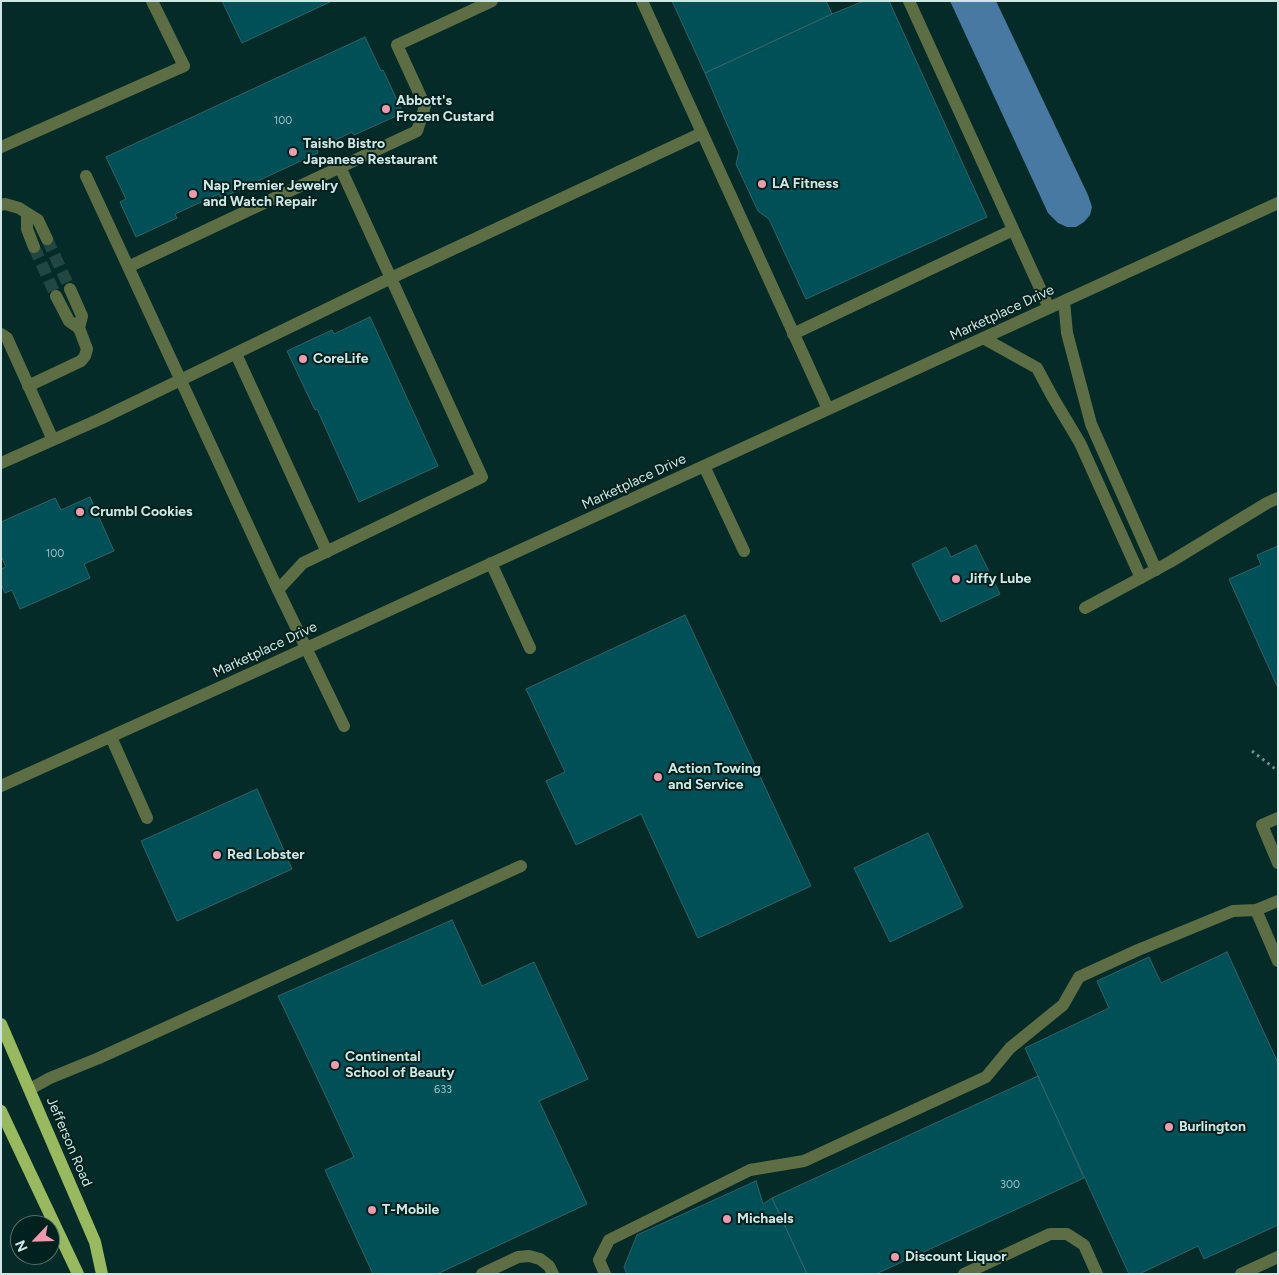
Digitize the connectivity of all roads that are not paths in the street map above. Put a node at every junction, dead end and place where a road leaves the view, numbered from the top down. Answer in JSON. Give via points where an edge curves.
{"nodes":[{"id":1,"x":152,"y":1,"type":"edge"},
{"id":2,"x":492,"y":1,"type":"edge"},
{"id":3,"x":642,"y":1,"type":"edge"},
{"id":4,"x":909,"y":1,"type":"edge"},
{"id":5,"x":702,"y":133,"type":"junction"},
{"id":6,"x":1,"y":146,"type":"edge"},
{"id":7,"x":340,"y":167,"type":"junction"},
{"id":8,"x":86,"y":176,"type":"dead end"},
{"id":9,"x":1278,"y":203,"type":"edge"},
{"id":10,"x":1,"y":204,"type":"edge"},
{"id":11,"x":27,"y":214,"type":"junction"},
{"id":12,"x":1013,"y":230,"type":"junction"},
{"id":13,"x":47,"y":239,"type":"tunnel mouth"},
{"id":14,"x":34,"y":247,"type":"tunnel mouth"},
{"id":15,"x":128,"y":267,"type":"junction"},
{"id":16,"x":391,"y":278,"type":"junction"},
{"id":17,"x":70,"y":289,"type":"tunnel mouth"},
{"id":18,"x":56,"y":296,"type":"tunnel mouth"},
{"id":19,"x":1064,"y":301,"type":"junction"},
{"id":20,"x":1049,"y":308,"type":"junction"},
{"id":21,"x":79,"y":328,"type":"junction"},
{"id":22,"x":1,"y":334,"type":"edge"},
{"id":23,"x":793,"y":334,"type":"junction"},
{"id":24,"x":983,"y":338,"type":"junction"},
{"id":25,"x":236,"y":354,"type":"junction"},
{"id":26,"x":181,"y":381,"type":"junction"},
{"id":27,"x":28,"y":386,"type":"junction"},
{"id":28,"x":828,"y":410,"type":"junction"},
{"id":29,"x":53,"y":440,"type":"junction"},
{"id":30,"x":1,"y":463,"type":"edge"},
{"id":31,"x":704,"y":466,"type":"junction"},
{"id":32,"x":1278,"y":498,"type":"edge"},
{"id":33,"x":327,"y":552,"type":"junction"},
{"id":34,"x":744,"y":552,"type":"dead end"},
{"id":35,"x":491,"y":563,"type":"junction"},
{"id":36,"x":1156,"y":570,"type":"junction"},
{"id":37,"x":1141,"y":578,"type":"junction"},
{"id":38,"x":278,"y":590,"type":"junction"},
{"id":39,"x":1084,"y":608,"type":"dead end"},
{"id":40,"x":307,"y":648,"type":"junction"},
{"id":41,"x":530,"y":648,"type":"dead end"},
{"id":42,"x":344,"y":726,"type":"dead end"},
{"id":43,"x":111,"y":737,"type":"junction"},
{"id":44,"x":1,"y":786,"type":"edge"},
{"id":45,"x":147,"y":818,"type":"dead end"},
{"id":46,"x":1278,"y":818,"type":"edge"},
{"id":47,"x":1278,"y":863,"type":"edge"},
{"id":48,"x":521,"y":866,"type":"dead end"},
{"id":49,"x":1278,"y":901,"type":"edge"},
{"id":50,"x":1256,"y":910,"type":"junction"},
{"id":51,"x":1278,"y":961,"type":"edge"},
{"id":52,"x":1,"y":1024,"type":"edge"},
{"id":53,"x":30,"y":1089,"type":"junction"},
{"id":54,"x":1,"y":1111,"type":"edge"},
{"id":55,"x":1278,"y":1257,"type":"edge"},
{"id":56,"x":1265,"y":1269,"type":"edge"},
{"id":57,"x":78,"y":1274,"type":"edge"},
{"id":58,"x":102,"y":1274,"type":"edge"},
{"id":59,"x":482,"y":1274,"type":"edge"},
{"id":60,"x":552,"y":1274,"type":"edge"},
{"id":61,"x":605,"y":1274,"type":"edge"},
{"id":62,"x":964,"y":1274,"type":"edge"},
{"id":63,"x":1097,"y":1274,"type":"edge"},
{"id":64,"x":1241,"y":1274,"type":"edge"}],
"edges":[{"from":1,"to":6,"type":"street","via":[[184,66]]},
{"from":2,"to":7,"type":"street","via":[[397,45],[425,106],[417,130]]},
{"from":3,"to":5,"type":"street"},
{"from":4,"to":12,"type":"street"},
{"from":5,"to":16,"type":"street"},
{"from":5,"to":23,"type":"street"},
{"from":7,"to":15,"type":"street"},
{"from":7,"to":16,"type":"street"},
{"from":8,"to":15,"type":"street"},
{"from":9,"to":19,"type":"street","name":"Marketplace Drive"},
{"from":10,"to":11,"type":"street","via":[[19,208]]},
{"from":11,"to":13,"type":"street","via":[[38,220]]},
{"from":11,"to":14,"type":"street","via":[[27,229]]},
{"from":12,"to":20,"type":"street"},
{"from":12,"to":23,"type":"street"},
{"from":15,"to":26,"type":"street"},
{"from":16,"to":25,"type":"street"},
{"from":16,"to":33,"type":"street","via":[[482,477]]},
{"from":17,"to":21,"type":"street","via":[[82,316]]},
{"from":18,"to":21,"type":"street","via":[[69,321]]},
{"from":19,"to":20,"type":"street","name":"Marketplace Drive"},
{"from":19,"to":36,"type":"street","via":[[1067,332],[1091,424]]},
{"from":20,"to":24,"type":"street","name":"Marketplace Drive"},
{"from":21,"to":27,"type":"street","via":[[87,349],[85,356]]},
{"from":22,"to":27,"type":"street","via":[[7,338]]},
{"from":23,"to":28,"type":"street"},
{"from":24,"to":28,"type":"street","name":"Marketplace Drive"},
{"from":24,"to":37,"type":"street","via":[[1037,368],[1080,443]]},
{"from":25,"to":26,"type":"street"},
{"from":25,"to":33,"type":"street"},
{"from":26,"to":29,"type":"street"},
{"from":26,"to":38,"type":"street"},
{"from":27,"to":29,"type":"street"},
{"from":28,"to":31,"type":"street","name":"Marketplace Drive"},
{"from":29,"to":30,"type":"street"},
{"from":31,"to":34,"type":"street"},
{"from":31,"to":35,"type":"street","name":"Marketplace Drive"},
{"from":32,"to":36,"type":"street"},
{"from":33,"to":38,"type":"street","via":[[303,563]]},
{"from":35,"to":40,"type":"street","name":"Marketplace Drive"},
{"from":35,"to":41,"type":"street"},
{"from":36,"to":37,"type":"street"},
{"from":37,"to":39,"type":"street"},
{"from":38,"to":40,"type":"street"},
{"from":40,"to":42,"type":"street"},
{"from":40,"to":43,"type":"street","name":"Marketplace Drive"},
{"from":43,"to":44,"type":"street","name":"Marketplace Drive"},
{"from":43,"to":45,"type":"street"},
{"from":46,"to":47,"type":"street","via":[[1262,825]]},
{"from":48,"to":53,"type":"street"},
{"from":49,"to":50,"type":"street"},
{"from":50,"to":51,"type":"street"},
{"from":50,"to":61,"type":"street","via":[[1232,911],[1079,977],[1063,1005],[1010,1048],[986,1077],[804,1161],[750,1170],[609,1240],[599,1260]]},
{"from":52,"to":53,"type":"main road","name":"Jefferson Road"},
{"from":53,"to":58,"type":"main road","name":"Jefferson Road","via":[[95,1242]]},
{"from":54,"to":57,"type":"main road"},
{"from":55,"to":56,"type":"street"},
{"from":56,"to":64,"type":"street"},
{"from":59,"to":60,"type":"street","via":[[518,1257],[529,1256],[549,1266]]},
{"from":62,"to":63,"type":"street","via":[[1050,1234],[1066,1234],[1084,1245]]}]}
